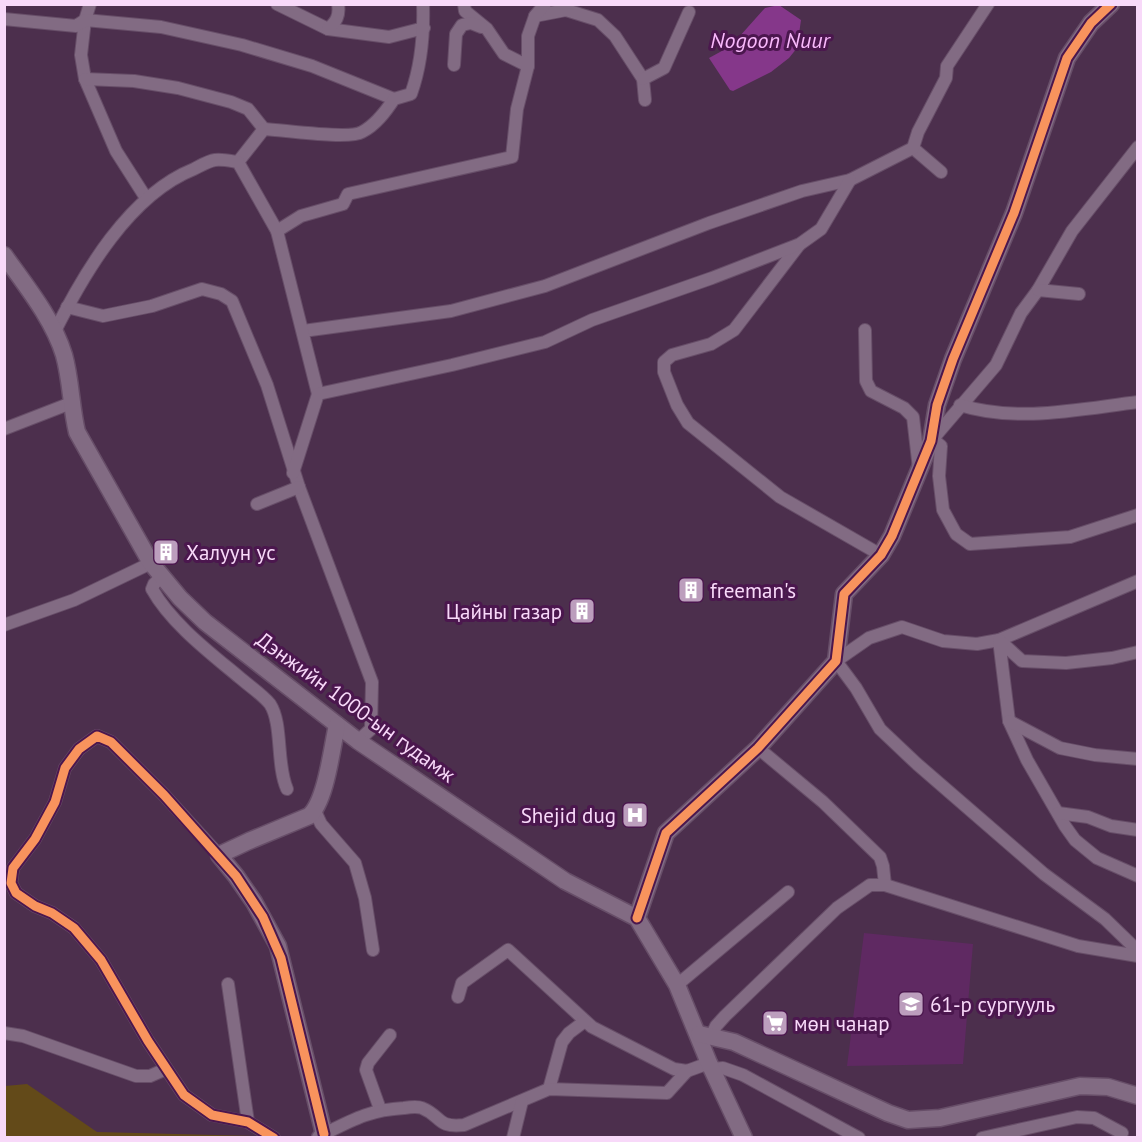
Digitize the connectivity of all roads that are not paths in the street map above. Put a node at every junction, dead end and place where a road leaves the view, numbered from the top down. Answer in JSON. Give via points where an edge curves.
{"nodes":[{"id":1,"x":90,"y":4,"type":"edge"},
{"id":2,"x":277,"y":4,"type":"edge"},
{"id":3,"x":338,"y":4,"type":"edge"},
{"id":4,"x":423,"y":4,"type":"edge"},
{"id":5,"x":464,"y":4,"type":"edge"},
{"id":6,"x":544,"y":4,"type":"edge"},
{"id":7,"x":988,"y":4,"type":"edge"},
{"id":8,"x":1111,"y":4,"type":"edge"},
{"id":9,"x":689,"y":12,"type":"dead end"},
{"id":10,"x":535,"y":16,"type":"junction"},
{"id":11,"x":4,"y":19,"type":"edge"},
{"id":12,"x":85,"y":20,"type":"junction"},
{"id":13,"x":424,"y":28,"type":"junction"},
{"id":14,"x":328,"y":29,"type":"junction"},
{"id":15,"x":487,"y":29,"type":"junction"},
{"id":16,"x":454,"y":65,"type":"dead end"},
{"id":17,"x":528,"y":66,"type":"junction"},
{"id":18,"x":84,"y":79,"type":"junction"},
{"id":19,"x":643,"y":79,"type":"junction"},
{"id":20,"x":394,"y":99,"type":"junction"},
{"id":21,"x":645,"y":100,"type":"dead end"},
{"id":22,"x":264,"y":129,"type":"junction"},
{"id":23,"x":913,"y":148,"type":"junction"},
{"id":24,"x":1137,"y":151,"type":"edge"},
{"id":25,"x":238,"y":162,"type":"junction"},
{"id":26,"x":941,"y":172,"type":"dead end"},
{"id":27,"x":850,"y":180,"type":"junction"},
{"id":28,"x":146,"y":198,"type":"junction"},
{"id":29,"x":277,"y":231,"type":"junction"},
{"id":30,"x":800,"y":244,"type":"junction"},
{"id":31,"x":4,"y":255,"type":"edge"},
{"id":32,"x":1038,"y":290,"type":"junction"},
{"id":33,"x":1079,"y":294,"type":"dead end"},
{"id":34,"x":67,"y":307,"type":"junction"},
{"id":35,"x":865,"y":330,"type":"dead end"},
{"id":36,"x":303,"y":331,"type":"junction"},
{"id":37,"x":54,"y":333,"type":"junction"},
{"id":38,"x":318,"y":394,"type":"junction"},
{"id":39,"x":1137,"y":402,"type":"edge"},
{"id":40,"x":71,"y":403,"type":"junction"},
{"id":41,"x":960,"y":405,"type":"junction"},
{"id":42,"x":4,"y":429,"type":"edge"},
{"id":43,"x":931,"y":441,"type":"junction"},
{"id":44,"x":919,"y":469,"type":"junction"},
{"id":45,"x":293,"y":472,"type":"junction"},
{"id":46,"x":299,"y":488,"type":"junction"},
{"id":47,"x":257,"y":504,"type":"dead end"},
{"id":48,"x":1137,"y":515,"type":"edge"},
{"id":49,"x":881,"y":555,"type":"junction"},
{"id":50,"x":151,"y":563,"type":"junction"},
{"id":51,"x":162,"y":576,"type":"junction"},
{"id":52,"x":1137,"y":581,"type":"edge"},
{"id":53,"x":4,"y":625,"type":"edge"},
{"id":54,"x":999,"y":640,"type":"junction"},
{"id":55,"x":1137,"y":652,"type":"edge"},
{"id":56,"x":836,"y":661,"type":"junction"},
{"id":57,"x":1009,"y":721,"type":"junction"},
{"id":58,"x":337,"y":725,"type":"junction"},
{"id":59,"x":358,"y":741,"type":"junction"},
{"id":60,"x":758,"y":748,"type":"junction"},
{"id":61,"x":1137,"y":759,"type":"edge"},
{"id":62,"x":287,"y":789,"type":"dead end"},
{"id":63,"x":315,"y":811,"type":"junction"},
{"id":64,"x":1058,"y":813,"type":"junction"},
{"id":65,"x":1137,"y":830,"type":"edge"},
{"id":66,"x":219,"y":855,"type":"junction"},
{"id":67,"x":1137,"y":876,"type":"edge"},
{"id":68,"x":885,"y":885,"type":"junction"},
{"id":69,"x":788,"y":892,"type":"dead end"},
{"id":70,"x":637,"y":918,"type":"junction"},
{"id":71,"x":373,"y":950,"type":"dead end"},
{"id":72,"x":1137,"y":953,"type":"edge"},
{"id":73,"x":228,"y":984,"type":"dead end"},
{"id":74,"x":677,"y":985,"type":"junction"},
{"id":75,"x":458,"y":997,"type":"dead end"},
{"id":76,"x":585,"y":1021,"type":"junction"},
{"id":77,"x":4,"y":1033,"type":"edge"},
{"id":78,"x":390,"y":1035,"type":"dead end"},
{"id":79,"x":705,"y":1036,"type":"junction"},
{"id":80,"x":710,"y":1066,"type":"junction"},
{"id":81,"x":165,"y":1069,"type":"junction"},
{"id":82,"x":687,"y":1071,"type":"junction"},
{"id":83,"x":549,"y":1089,"type":"junction"},
{"id":84,"x":1137,"y":1096,"type":"edge"},
{"id":85,"x":522,"y":1101,"type":"junction"},
{"id":86,"x":380,"y":1109,"type":"junction"},
{"id":87,"x":248,"y":1122,"type":"junction"},
{"id":88,"x":464,"y":1125,"type":"junction"},
{"id":89,"x":1122,"y":1133,"type":"dead end"},
{"id":90,"x":322,"y":1136,"type":"edge"},
{"id":91,"x":274,"y":1137,"type":"edge"},
{"id":92,"x":469,"y":1137,"type":"edge"},
{"id":93,"x":513,"y":1137,"type":"edge"},
{"id":94,"x":744,"y":1137,"type":"edge"},
{"id":95,"x":859,"y":1137,"type":"edge"},
{"id":96,"x":982,"y":1137,"type":"edge"}],
"edges":[{"from":1,"to":12,"type":"street"},
{"from":2,"to":14,"type":"street"},
{"from":3,"to":14,"type":"street","via":[[336,22]]},
{"from":4,"to":13,"type":"street"},
{"from":5,"to":15,"type":"street","via":[[465,11]]},
{"from":6,"to":10,"type":"street"},
{"from":7,"to":23,"type":"street","via":[[947,66],[946,78]]},
{"from":8,"to":43,"type":"street","via":[[1091,23],[1067,58],[1014,213],[947,375]]},
{"from":9,"to":19,"type":"street","via":[[664,68]]},
{"from":10,"to":17,"type":"street","via":[[528,36]]},
{"from":10,"to":19,"type":"street","via":[[566,10],[598,20],[615,36]]},
{"from":11,"to":12,"type":"street","via":[[76,26]]},
{"from":12,"to":18,"type":"street","via":[[81,55]]},
{"from":12,"to":20,"type":"street","via":[[161,27],[242,45],[312,66]]},
{"from":13,"to":14,"type":"street","via":[[390,37]]},
{"from":13,"to":20,"type":"street","via":[[411,94]]},
{"from":15,"to":16,"type":"street","via":[[462,24],[456,34]]},
{"from":15,"to":17,"type":"street","via":[[504,54]]},
{"from":17,"to":29,"type":"street","via":[[517,109],[512,158],[348,194],[343,204],[301,216]]},
{"from":18,"to":22,"type":"street","via":[[134,81],[231,102],[248,109]]},
{"from":18,"to":28,"type":"street","via":[[116,151]]},
{"from":19,"to":21,"type":"street"},
{"from":20,"to":22,"type":"street","via":[[385,114],[361,134]]},
{"from":22,"to":25,"type":"street"},
{"from":23,"to":26,"type":"street"},
{"from":23,"to":27,"type":"street"},
{"from":24,"to":32,"type":"street","via":[[1072,231]]},
{"from":25,"to":28,"type":"street","via":[[215,160],[179,175]]},
{"from":25,"to":29,"type":"street"},
{"from":27,"to":30,"type":"street","via":[[821,229]]},
{"from":27,"to":36,"type":"street","via":[[802,191],[545,286],[451,311]]},
{"from":28,"to":34,"type":"street","via":[[89,268]]},
{"from":29,"to":36,"type":"street"},
{"from":30,"to":38,"type":"street","via":[[592,320],[545,342]]},
{"from":30,"to":49,"type":"street","via":[[734,330],[711,344],[672,355],[664,362],[664,372],[688,423],[780,497]]},
{"from":31,"to":37,"type":"street","name":"Дэнжийн 1000-ын гудамж"},
{"from":32,"to":33,"type":"street"},
{"from":32,"to":41,"type":"street","via":[[1021,313],[996,365]]},
{"from":34,"to":37,"type":"street"},
{"from":34,"to":45,"type":"street","via":[[103,316],[152,306],[202,289],[232,301],[267,385]]},
{"from":35,"to":44,"type":"street","via":[[866,381],[871,391],[913,417]]},
{"from":36,"to":38,"type":"street"},
{"from":37,"to":40,"type":"street","name":"Дэнжийн 1000-ын гудамж","via":[[63,354]]},
{"from":38,"to":45,"type":"street"},
{"from":39,"to":41,"type":"street","via":[[1036,414],[978,411]]},
{"from":40,"to":42,"type":"street"},
{"from":40,"to":50,"type":"street","name":"Дэнжийн 1000-ын гудамж","via":[[77,432]]},
{"from":41,"to":43,"type":"street"},
{"from":43,"to":44,"type":"street"},
{"from":43,"to":48,"type":"street","via":[[941,446],[939,476],[944,510],[956,534],[970,543],[1070,537]]},
{"from":44,"to":49,"type":"street"},
{"from":45,"to":46,"type":"street"},
{"from":46,"to":47,"type":"street"},
{"from":46,"to":59,"type":"street","via":[[372,682],[370,729]]},
{"from":49,"to":56,"type":"street","via":[[844,594]]},
{"from":50,"to":51,"type":"street","name":"Дэнжийн 1000-ын гудамж"},
{"from":50,"to":53,"type":"street","via":[[74,600]]},
{"from":51,"to":58,"type":"street","name":"Дэнжийн 1000-ын гудамж","via":[[218,634]]},
{"from":51,"to":62,"type":"street","via":[[152,590],[162,607],[268,702],[274,712],[282,778]]},
{"from":52,"to":54,"type":"street"},
{"from":54,"to":55,"type":"street","via":[[1022,661],[1066,663]]},
{"from":54,"to":56,"type":"street","via":[[976,644],[943,641],[902,627],[869,639]]},
{"from":54,"to":57,"type":"street"},
{"from":56,"to":60,"type":"street"},
{"from":56,"to":72,"type":"street","via":[[880,729],[1044,874],[1104,919]]},
{"from":57,"to":61,"type":"street","via":[[1060,748]]},
{"from":57,"to":64,"type":"street"},
{"from":58,"to":59,"type":"street","name":"Дэнжийн 1000-ын гудамж"},
{"from":58,"to":63,"type":"street","via":[[321,800]]},
{"from":59,"to":70,"type":"street","name":"Дэнжийн 1000-ын гудамж","via":[[566,881]]},
{"from":60,"to":68,"type":"street","via":[[823,802],[880,857]]},
{"from":60,"to":70,"type":"street","via":[[666,833]]},
{"from":63,"to":66,"type":"street"},
{"from":63,"to":71,"type":"street","via":[[321,824],[355,863]]},
{"from":64,"to":65,"type":"street"},
{"from":64,"to":67,"type":"street","via":[[1075,840],[1097,858]]},
{"from":66,"to":81,"type":"street","via":[[111,742],[97,736],[79,749],[65,768],[55,802],[13,868],[11,883],[16,893],[74,928],[101,960]]},
{"from":66,"to":90,"type":"street","via":[[254,902],[278,946]]},
{"from":68,"to":72,"type":"street","via":[[1078,946]]},
{"from":68,"to":79,"type":"street","via":[[870,885],[837,908]]},
{"from":69,"to":74,"type":"street"},
{"from":70,"to":74,"type":"street"},
{"from":73,"to":87,"type":"street"},
{"from":74,"to":79,"type":"street"},
{"from":75,"to":76,"type":"street","via":[[462,983],[508,950]]},
{"from":76,"to":82,"type":"street","via":[[666,1066]]},
{"from":76,"to":83,"type":"street","via":[[562,1042]]},
{"from":77,"to":81,"type":"street","via":[[23,1036],[135,1076],[150,1076]]},
{"from":78,"to":86,"type":"street","via":[[366,1070]]},
{"from":79,"to":80,"type":"street"},
{"from":79,"to":84,"type":"street","via":[[734,1042],[908,1119],[940,1118],[1080,1086],[1108,1086]]},
{"from":80,"to":82,"type":"street"},
{"from":80,"to":94,"type":"street"},
{"from":80,"to":95,"type":"street","via":[[743,1076]]},
{"from":81,"to":87,"type":"street","via":[[197,1106],[212,1115]]},
{"from":82,"to":83,"type":"street","via":[[663,1094]]},
{"from":83,"to":85,"type":"street"},
{"from":85,"to":88,"type":"street"},
{"from":85,"to":93,"type":"street"},
{"from":86,"to":88,"type":"street","via":[[421,1107],[445,1125]]},
{"from":86,"to":90,"type":"street"},
{"from":87,"to":91,"type":"street"},
{"from":88,"to":92,"type":"street"},
{"from":89,"to":96,"type":"street","via":[[1094,1118],[1077,1117]]}]}
